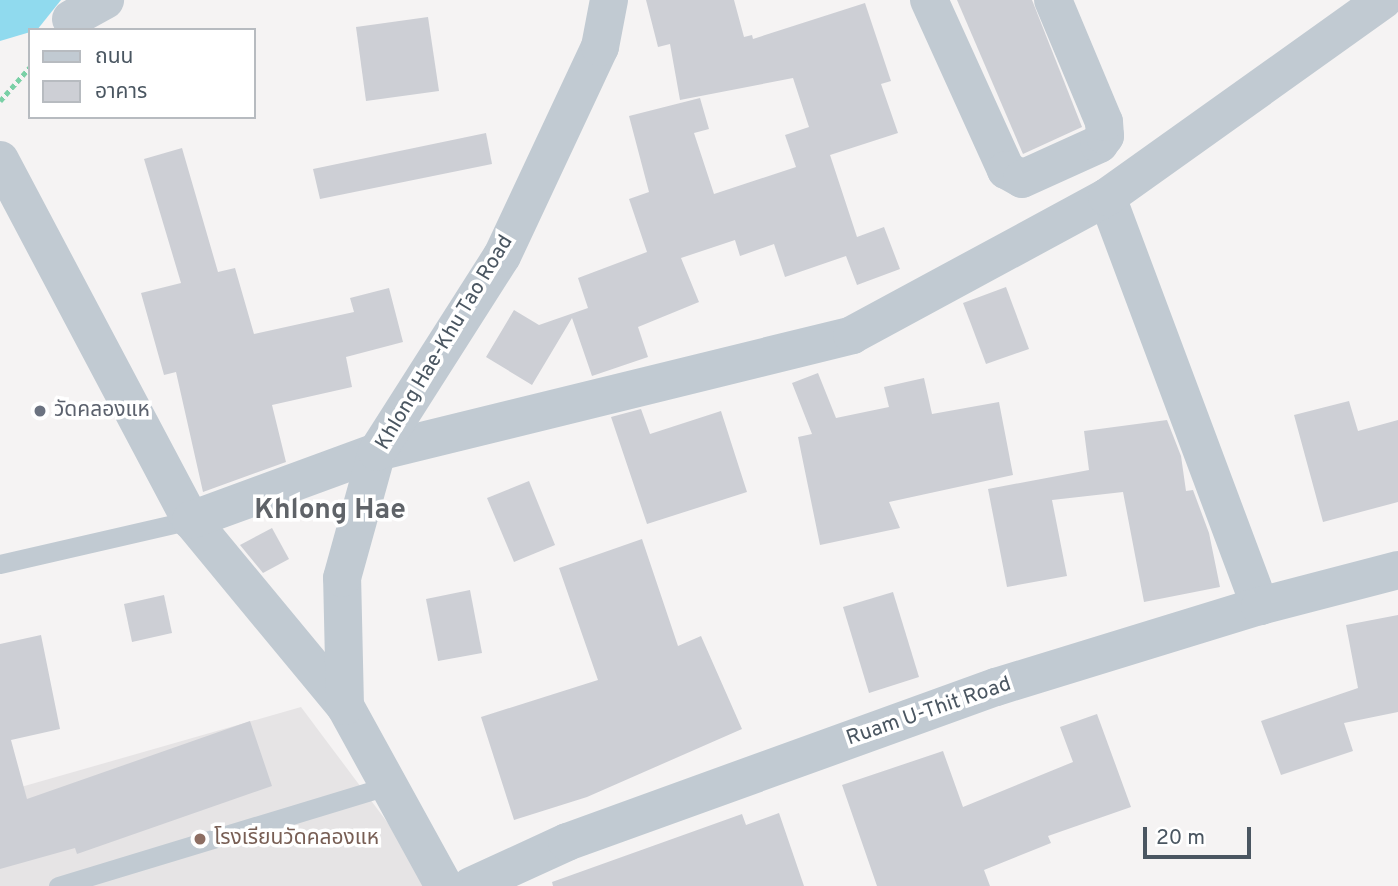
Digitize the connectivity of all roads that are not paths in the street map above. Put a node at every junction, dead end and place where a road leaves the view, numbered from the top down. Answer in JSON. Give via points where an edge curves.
{"nodes":[{"id":1,"x":105,"y":0,"type":"edge"},
{"id":2,"x":609,"y":0,"type":"edge"},
{"id":3,"x":929,"y":0,"type":"edge"},
{"id":4,"x":1053,"y":0,"type":"edge"},
{"id":5,"x":1383,"y":0,"type":"edge"},
{"id":6,"x":71,"y":19,"type":"dead end"},
{"id":7,"x":0,"y":160,"type":"edge"},
{"id":8,"x":1107,"y":197,"type":"junction"},
{"id":9,"x":377,"y":452,"type":"junction"},
{"id":10,"x":191,"y":520,"type":"junction"},
{"id":11,"x":0,"y":564,"type":"edge"},
{"id":12,"x":1398,"y":570,"type":"edge"},
{"id":13,"x":1260,"y":607,"type":"junction"},
{"id":14,"x":345,"y":706,"type":"junction"},
{"id":15,"x":387,"y":786,"type":"junction"},
{"id":16,"x":58,"y":886,"type":"edge"},
{"id":17,"x":444,"y":886,"type":"edge"},
{"id":18,"x":471,"y":886,"type":"edge"}],
"edges":[{"from":1,"to":6,"type":"street"},
{"from":2,"to":9,"type":"street","name":"Khlong Hae-Khu Tao Road","via":[[600,47],[502,256]]},
{"from":3,"to":4,"type":"street","via":[[1006,170],[1022,179],[1099,144],[1105,136],[1104,122]]},
{"from":5,"to":8,"type":"street"},
{"from":7,"to":10,"type":"street"},
{"from":8,"to":9,"type":"street","via":[[852,335]]},
{"from":8,"to":13,"type":"street"},
{"from":9,"to":10,"type":"street"},
{"from":9,"to":14,"type":"street","name":"Khlong Hae-Khu Tao Road","via":[[342,578]]},
{"from":10,"to":11,"type":"lane"},
{"from":10,"to":14,"type":"street"},
{"from":12,"to":13,"type":"street","name":"Ruam U-Thit Road"},
{"from":13,"to":18,"type":"street","name":"Ruam U-Thit Road","via":[[996,687],[567,842]]},
{"from":14,"to":15,"type":"street","name":"Khlong Hae-Khu Tao Road"},
{"from":15,"to":16,"type":"lane"},
{"from":15,"to":17,"type":"street","name":"Khlong Hae-Khu Tao Road"}]}
